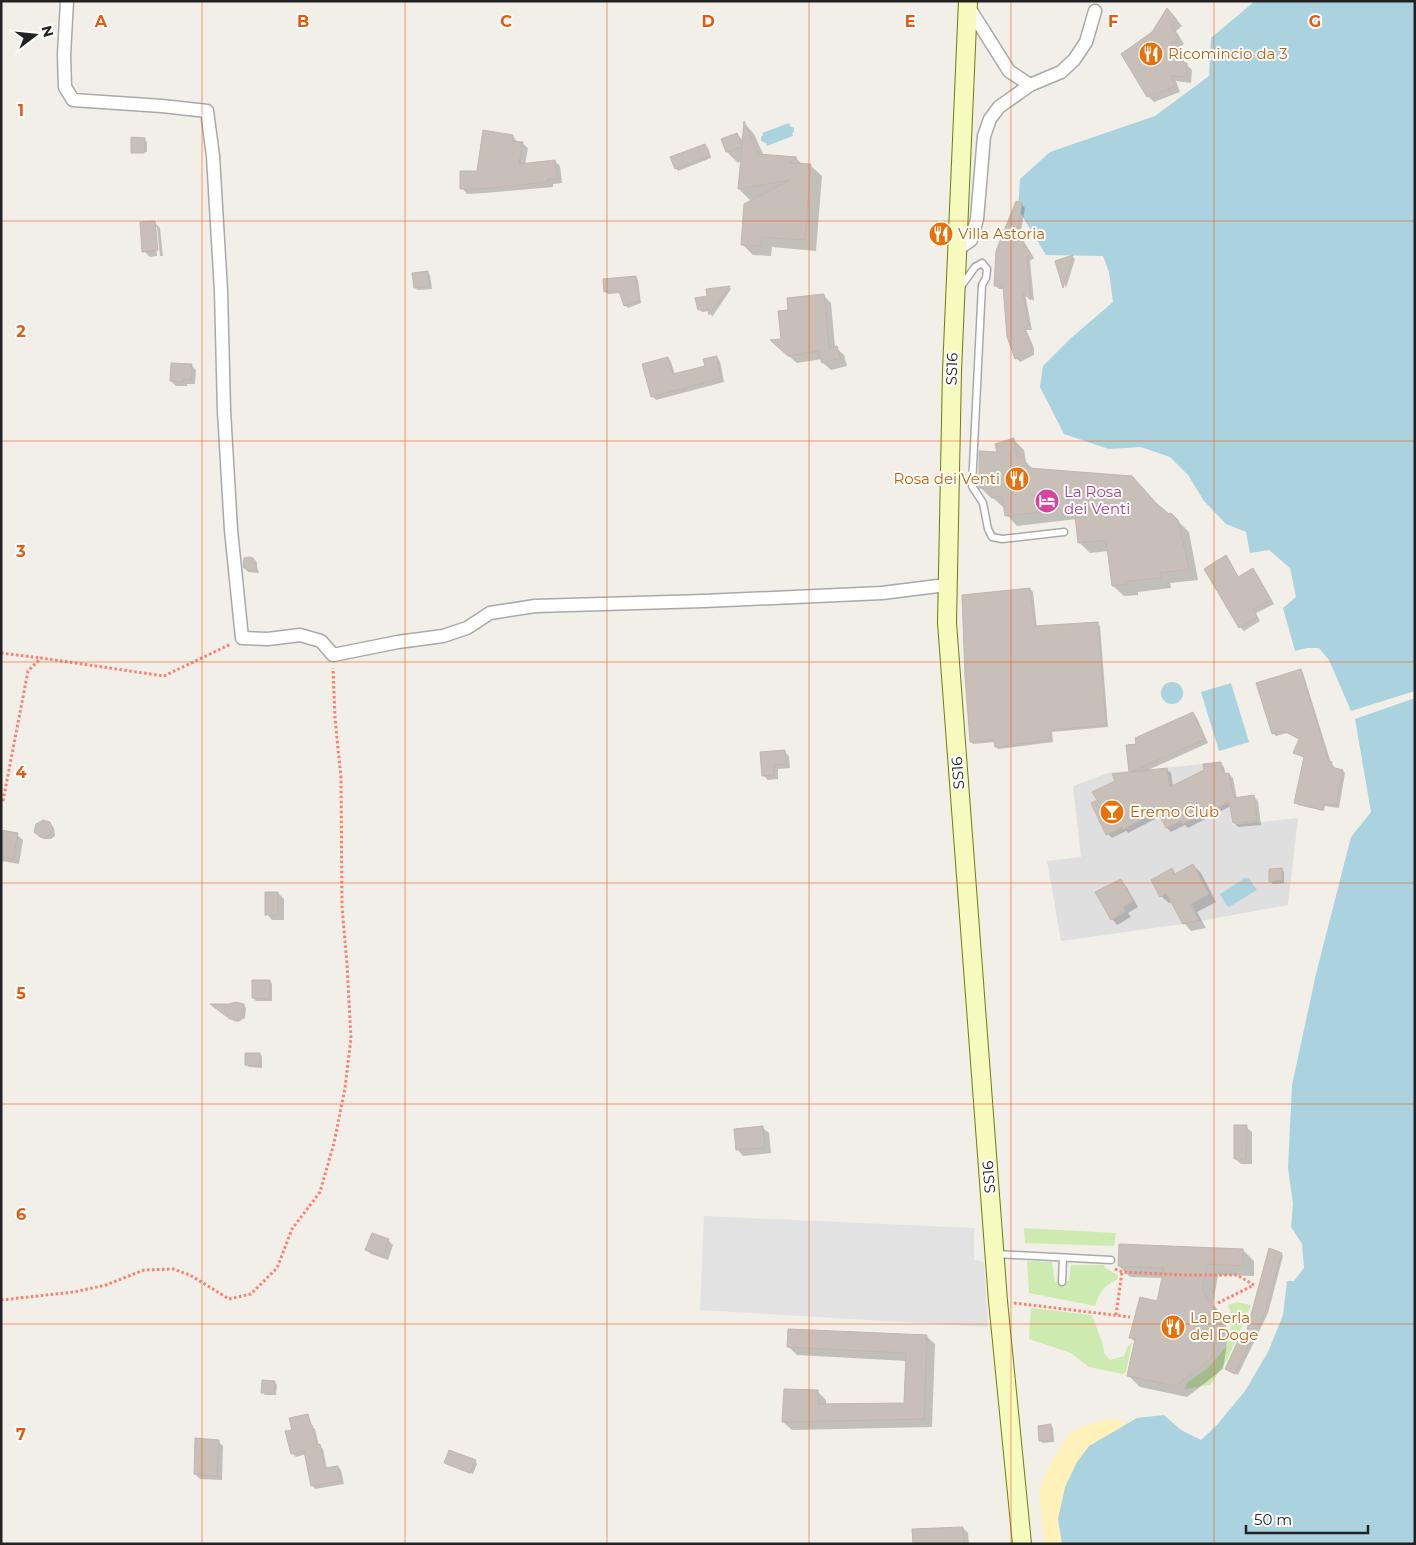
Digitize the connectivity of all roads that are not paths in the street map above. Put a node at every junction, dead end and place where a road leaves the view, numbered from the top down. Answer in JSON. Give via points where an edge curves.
{"nodes":[{"id":1,"x":67,"y":1,"type":"edge"},
{"id":2,"x":968,"y":3,"type":"edge"},
{"id":3,"x":1095,"y":10,"type":"dead end"},
{"id":4,"x":1030,"y":85,"type":"junction"},
{"id":5,"x":958,"y":249,"type":"junction"},
{"id":6,"x":956,"y":294,"type":"junction"},
{"id":7,"x":1064,"y":532,"type":"dead end"},
{"id":8,"x":946,"y":586,"type":"junction"},
{"id":9,"x":995,"y":1254,"type":"junction"},
{"id":10,"x":1063,"y":1258,"type":"junction"},
{"id":11,"x":1111,"y":1260,"type":"road end"},
{"id":12,"x":1062,"y":1282,"type":"dead end"},
{"id":13,"x":1022,"y":1544,"type":"edge"}],
"edges":[{"from":1,"to":8,"type":"street","via":[[65,87],[73,100],[207,111],[221,291],[231,530],[242,638],[300,635],[321,641],[333,655],[443,636],[467,628],[490,613],[535,606],[704,602],[882,593]]},
{"from":2,"to":4,"type":"street","via":[[1009,71]]},
{"from":2,"to":5,"type":"main road","name":"SS16"},
{"from":3,"to":4,"type":"street","via":[[1086,42],[1074,60],[1060,72]]},
{"from":4,"to":5,"type":"street","via":[[999,107],[990,119],[984,136],[977,220],[971,240]]},
{"from":5,"to":6,"type":"main road","name":"SS16"},
{"from":6,"to":7,"type":"lane","via":[[975,266],[982,263],[987,269],[982,285],[972,486],[983,503],[992,538]]},
{"from":6,"to":8,"type":"main road","name":"SS16"},
{"from":8,"to":9,"type":"main road","name":"SS16"},
{"from":9,"to":10,"type":"lane"},
{"from":9,"to":13,"type":"main road","name":"SS16"},
{"from":10,"to":11,"type":"lane"},
{"from":10,"to":12,"type":"lane"}]}
